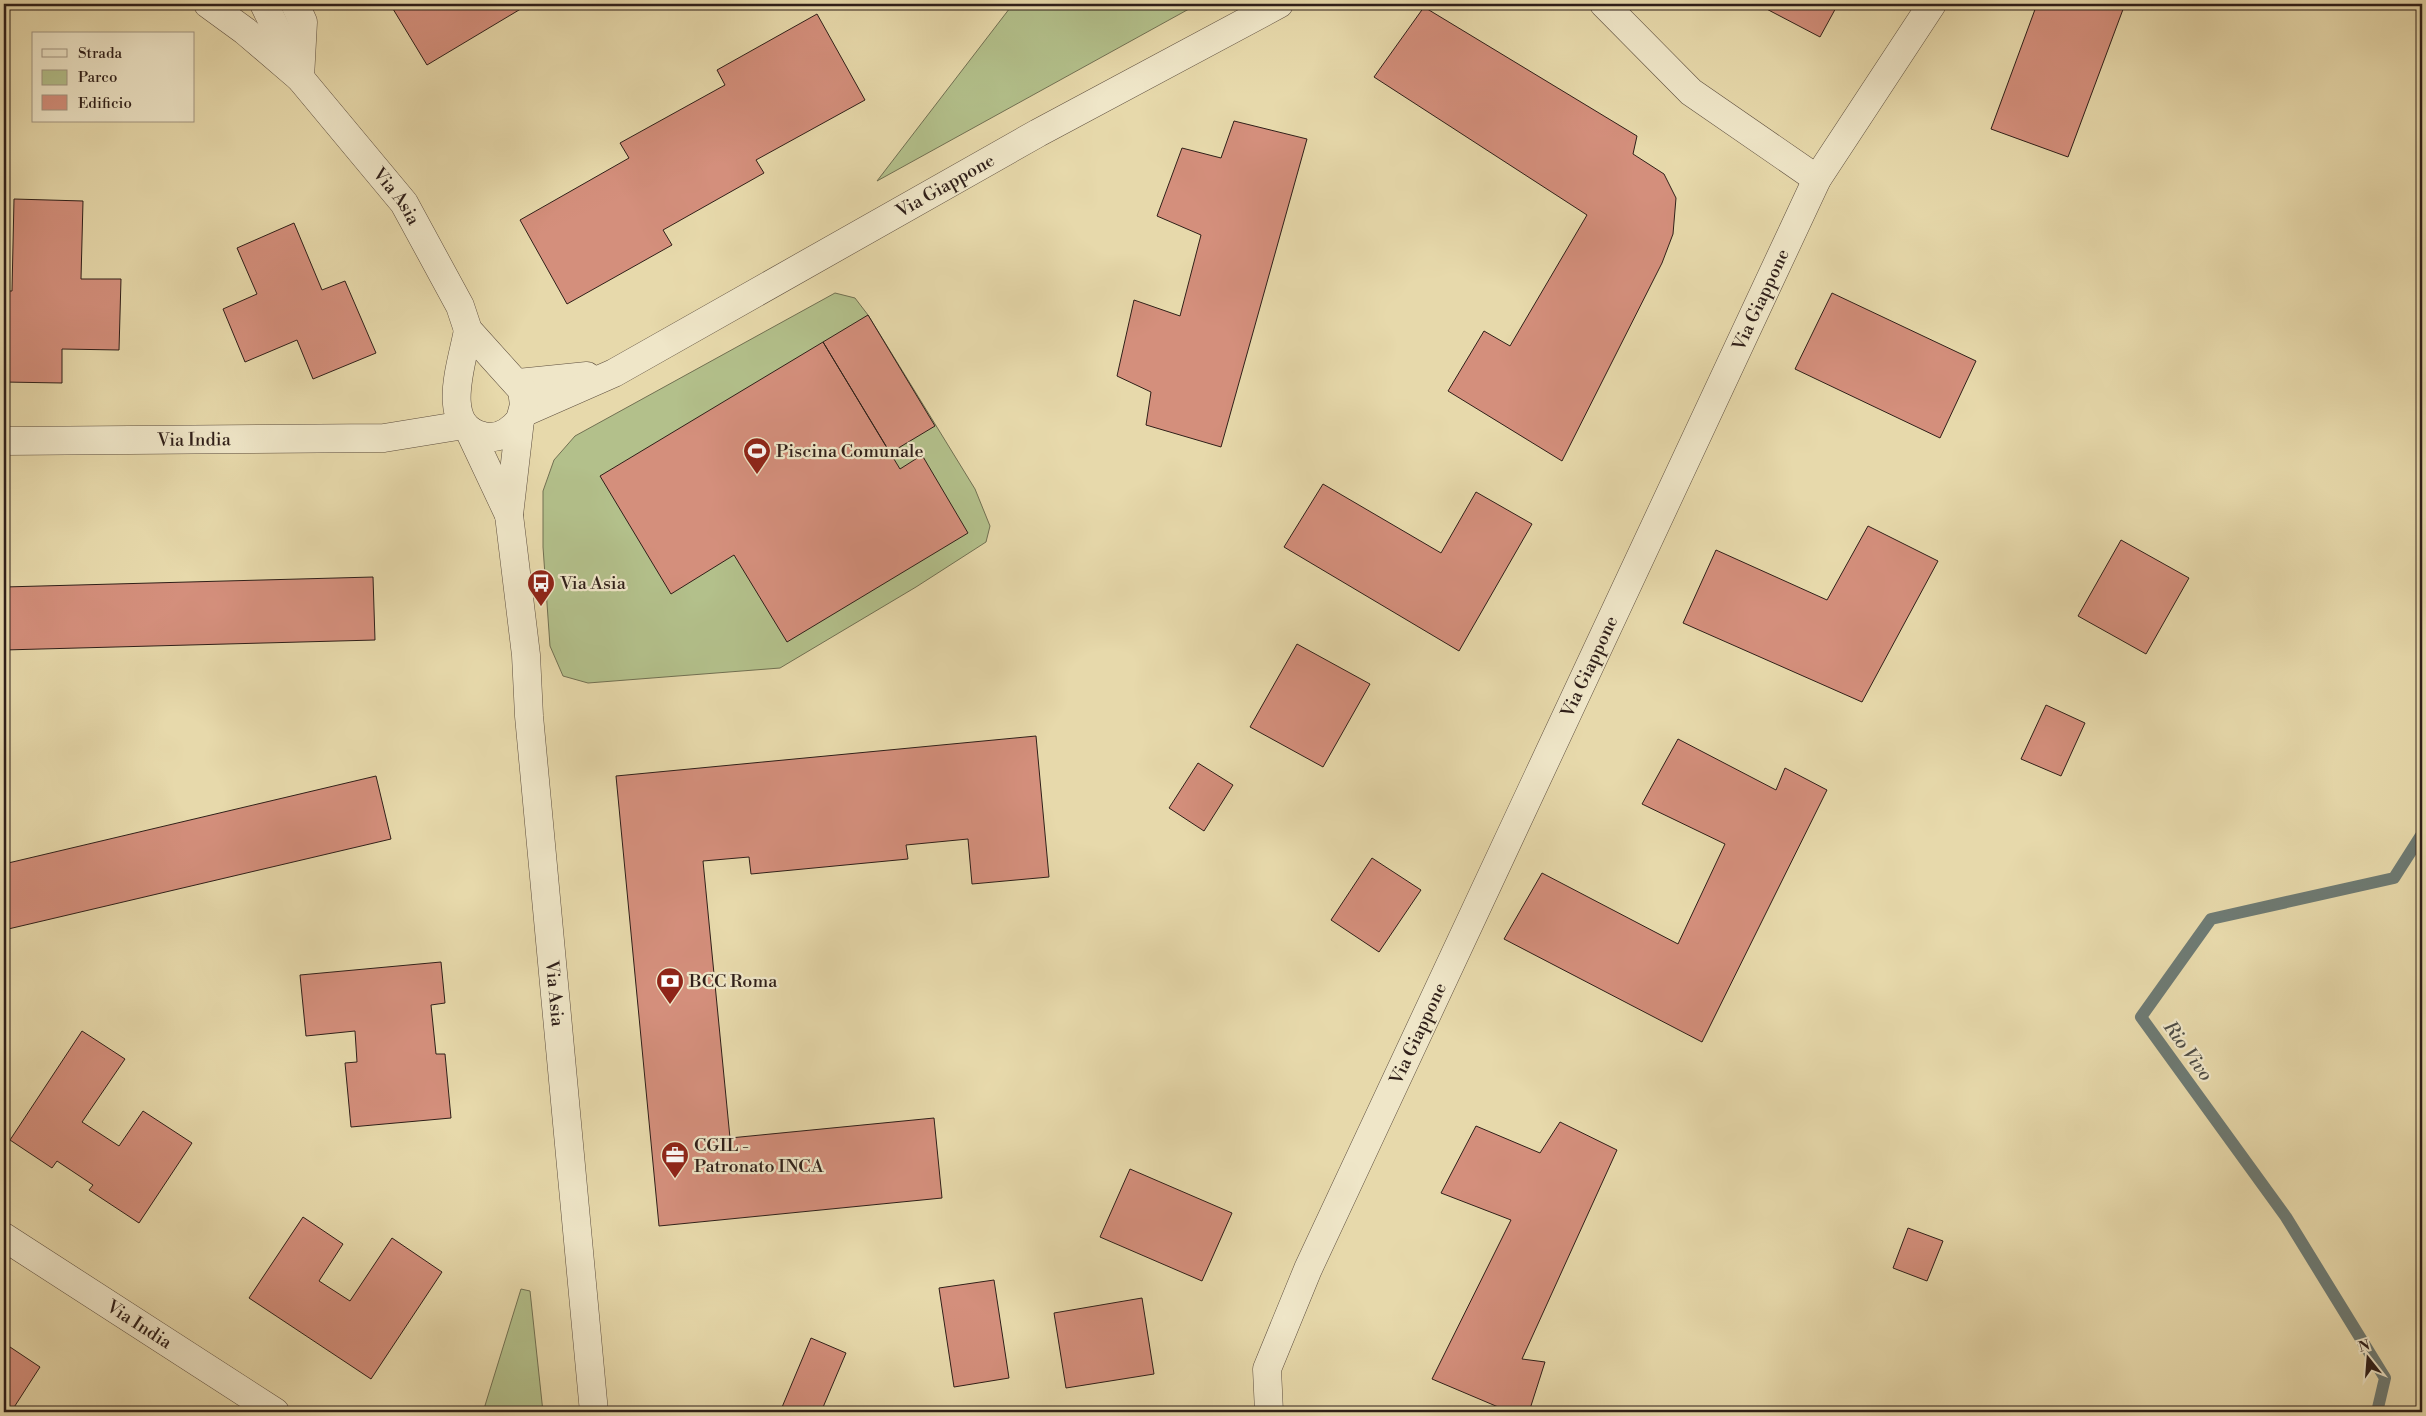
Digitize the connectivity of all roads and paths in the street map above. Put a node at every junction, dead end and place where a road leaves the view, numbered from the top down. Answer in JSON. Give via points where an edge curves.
{"nodes":[{"id":1,"x":208,"y":4,"type":"edge"},
{"id":2,"x":264,"y":4,"type":"edge"},
{"id":3,"x":295,"y":4,"type":"edge"},
{"id":4,"x":1280,"y":4,"type":"edge"},
{"id":5,"x":1604,"y":4,"type":"edge"},
{"id":6,"x":1932,"y":4,"type":"edge"},
{"id":7,"x":300,"y":78,"type":"junction"},
{"id":8,"x":1817,"y":179,"type":"junction"},
{"id":9,"x":468,"y":330,"type":"junction"},
{"id":10,"x":614,"y":373,"type":"junction"},
{"id":11,"x":515,"y":380,"type":"junction"},
{"id":12,"x":461,"y":413,"type":"junction"},
{"id":13,"x":521,"y":417,"type":"junction"},
{"id":14,"x":4,"y":441,"type":"edge"},
{"id":15,"x":509,"y":515,"type":"junction"},
{"id":16,"x":4,"y":1236,"type":"edge"},
{"id":17,"x":275,"y":1412,"type":"edge"},
{"id":18,"x":594,"y":1412,"type":"edge"},
{"id":19,"x":1269,"y":1412,"type":"edge"}],
"edges":[{"from":1,"to":7,"type":"street","name":"Via Asia"},
{"from":2,"to":7,"type":"street","name":"Via Asia"},
{"from":3,"to":7,"type":"street","via":[[303,22]]},
{"from":4,"to":10,"type":"street","name":"Via Giappone","via":[[1038,133]]},
{"from":5,"to":8,"type":"street","via":[[1691,92]]},
{"from":6,"to":8,"type":"street","name":"Via Giappone"},
{"from":7,"to":9,"type":"street","name":"Via Asia","via":[[404,203],[460,306]]},
{"from":8,"to":19,"type":"street","name":"Via Giappone","via":[[1308,1269],[1267,1369]]},
{"from":9,"to":11,"type":"street","name":"Via Asia"},
{"from":9,"to":12,"type":"street","name":"Via Asia"},
{"from":10,"to":11,"type":"street","name":"Via Giappone"},
{"from":10,"to":13,"type":"street","name":"Via Giappone"},
{"from":11,"to":12,"type":"street","via":[[497,370],[480,371],[465,380]]},
{"from":11,"to":13,"type":"street","name":"Via Asia","via":[[524,398]]},
{"from":12,"to":13,"type":"street","via":[[482,436],[496,437],[510,431]]},
{"from":12,"to":14,"type":"street","name":"Via India","via":[[384,438]]},
{"from":12,"to":15,"type":"street","name":"Via Asia"},
{"from":13,"to":15,"type":"street","name":"Via Asia"},
{"from":15,"to":18,"type":"street","name":"Via Asia","via":[[526,655],[528,716]]},
{"from":16,"to":17,"type":"street","name":"Via India"}]}
